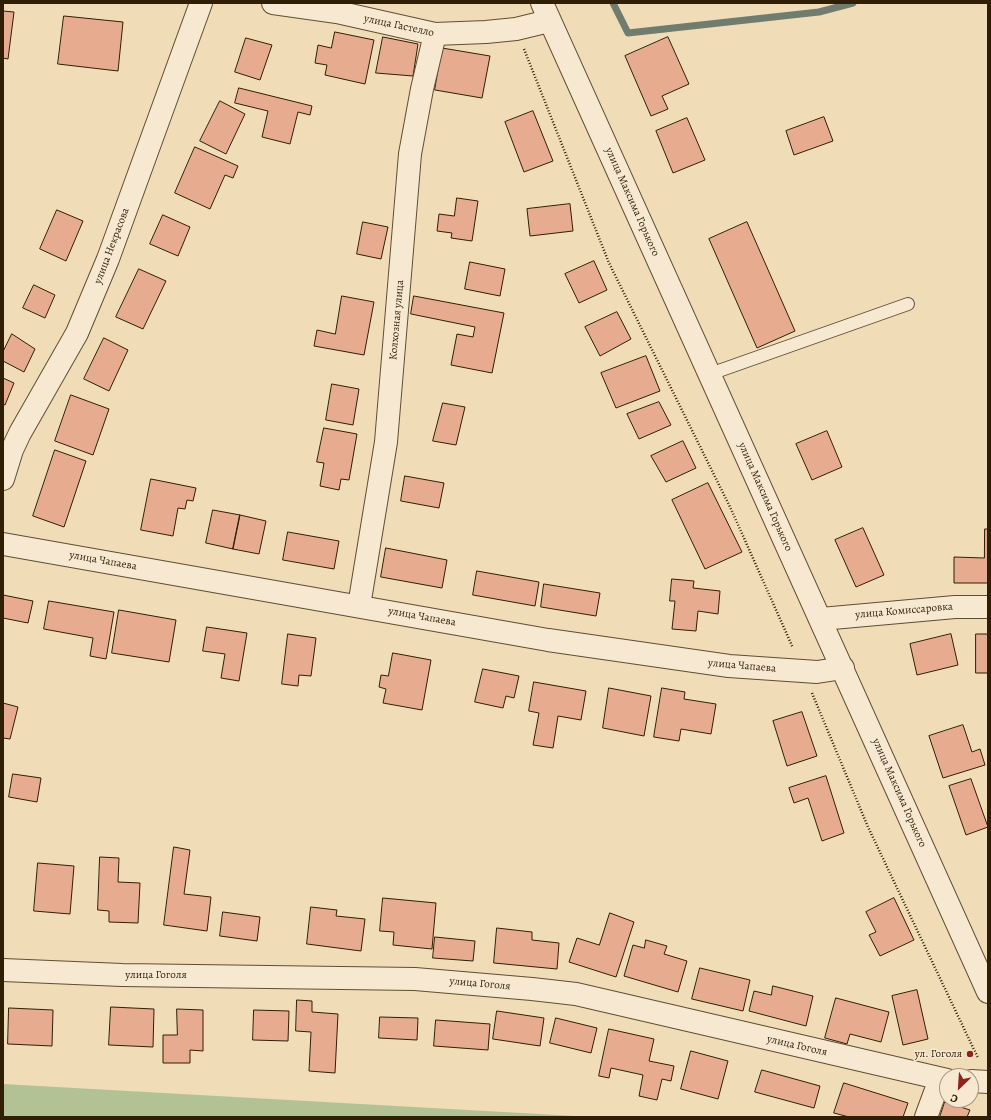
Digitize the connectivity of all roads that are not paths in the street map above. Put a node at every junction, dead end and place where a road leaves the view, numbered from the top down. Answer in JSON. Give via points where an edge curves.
{"nodes":[{"id":1,"x":201,"y":3,"type":"edge"},
{"id":2,"x":274,"y":3,"type":"edge"},
{"id":3,"x":546,"y":12,"type":"edge"},
{"id":4,"x":435,"y":34,"type":"junction"},
{"id":5,"x":908,"y":304,"type":"dead end"},
{"id":6,"x":710,"y":374,"type":"junction"},
{"id":7,"x":3,"y":479,"type":"edge"},
{"id":8,"x":3,"y":544,"type":"edge"},
{"id":9,"x":359,"y":606,"type":"junction"},
{"id":10,"x":988,"y":607,"type":"edge"},
{"id":11,"x":821,"y":619,"type":"junction"},
{"id":12,"x":843,"y":668,"type":"junction"},
{"id":13,"x":3,"y":970,"type":"edge"},
{"id":14,"x":988,"y":992,"type":"edge"},
{"id":15,"x":939,"y":1079,"type":"edge"},
{"id":16,"x":939,"y":1090,"type":"edge"},
{"id":17,"x":926,"y":1117,"type":"edge"}],
"edges":[{"from":1,"to":7,"type":"street","name":"улица Некрасова","via":[[108,259],[77,333],[20,433]]},
{"from":2,"to":4,"type":"street","name":"улица Гастелло","via":[[337,12]]},
{"from":3,"to":4,"type":"street","name":"улица Гастелло","via":[[516,29]]},
{"from":3,"to":6,"type":"street","name":"улица Максима Горького"},
{"from":4,"to":9,"type":"street","name":"Колхозная улица","via":[[410,154],[386,442]]},
{"from":5,"to":6,"type":"lane"},
{"from":6,"to":11,"type":"street","name":"улица Максима Горького"},
{"from":8,"to":9,"type":"street","name":"улица Чапаева"},
{"from":9,"to":12,"type":"street","name":"улица Чапаева","via":[[548,640],[729,666],[816,672]]},
{"from":10,"to":11,"type":"street","name":"улица Комиссаровка","via":[[955,607]]},
{"from":11,"to":12,"type":"street","name":"улица Максима Горького"},
{"from":12,"to":14,"type":"street","name":"улица Максима Горького"},
{"from":13,"to":15,"type":"street","name":"улица Гоголя","via":[[122,975],[415,979],[576,994]]},
{"from":16,"to":17,"type":"street"}]}
